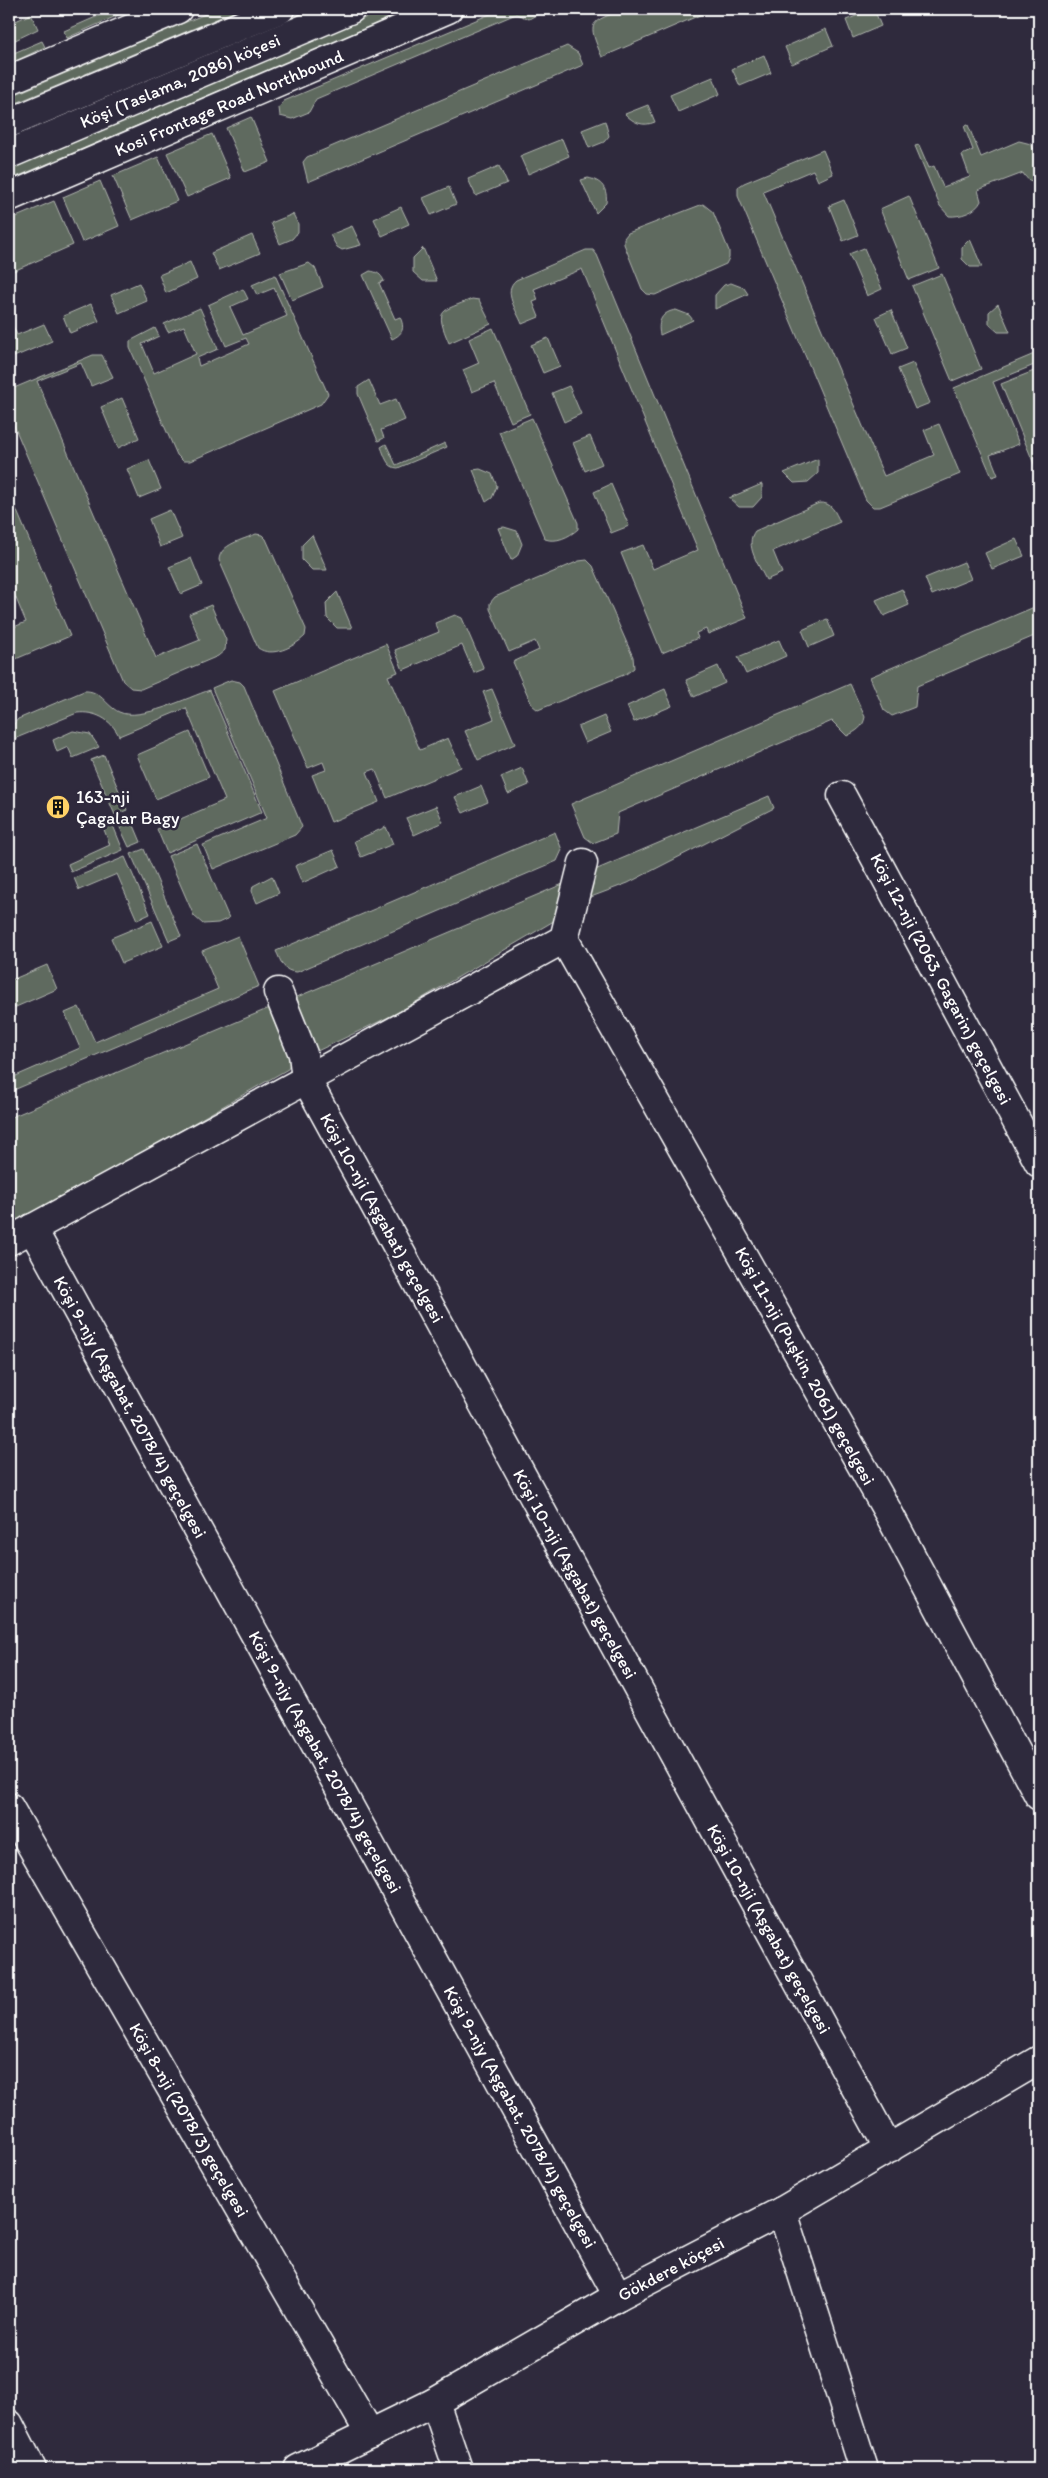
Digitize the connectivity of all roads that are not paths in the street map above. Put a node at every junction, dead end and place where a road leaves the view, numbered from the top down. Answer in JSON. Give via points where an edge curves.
{"nodes":[{"id":1,"x":178,"y":9,"type":"edge"},
{"id":2,"x":280,"y":9,"type":"edge"},
{"id":3,"x":350,"y":9,"type":"edge"},
{"id":4,"x":448,"y":9,"type":"edge"},
{"id":5,"x":9,"y":80,"type":"edge"},
{"id":6,"x":9,"y":123,"type":"edge"},
{"id":7,"x":9,"y":154,"type":"edge"},
{"id":8,"x":9,"y":197,"type":"edge"},
{"id":9,"x":842,"y":796,"type":"dead end"},
{"id":10,"x":583,"y":863,"type":"dead end"},
{"id":11,"x":564,"y":939,"type":"junction"},
{"id":12,"x":278,"y":992,"type":"dead end"},
{"id":13,"x":306,"y":1080,"type":"junction"},
{"id":14,"x":1039,"y":1163,"type":"edge"},
{"id":15,"x":20,"y":1235,"type":"edge"},
{"id":16,"x":1039,"y":1796,"type":"edge"},
{"id":17,"x":9,"y":1807,"type":"edge"},
{"id":18,"x":1039,"y":2060,"type":"edge"},
{"id":19,"x":889,"y":2149,"type":"junction"},
{"id":20,"x":782,"y":2211,"type":"junction"},
{"id":21,"x":618,"y":2296,"type":"junction"},
{"id":22,"x":435,"y":2402,"type":"junction"},
{"id":23,"x":9,"y":2424,"type":"edge"},
{"id":24,"x":370,"y":2434,"type":"junction"},
{"id":25,"x":32,"y":2469,"type":"edge"},
{"id":26,"x":298,"y":2469,"type":"edge"},
{"id":27,"x":458,"y":2469,"type":"edge"},
{"id":28,"x":864,"y":2469,"type":"edge"}],
"edges":[{"from":1,"to":5,"type":"street"},
{"from":2,"to":6,"type":"street","name":"Köşi (Taslama, 2086) köçesi"},
{"from":3,"to":7,"type":"street","name":"Köşi (Taslama, 2086) köçesi"},
{"from":4,"to":8,"type":"street","name":"Kosi Frontage Road Northbound"},
{"from":9,"to":14,"type":"street","name":"Köşi 12-nji (2063, Gagarin) geçelgesi"},
{"from":10,"to":11,"type":"street"},
{"from":11,"to":13,"type":"street"},
{"from":11,"to":16,"type":"street","name":"Köşi 11-nji (Puşkin, 2061) geçelgesi","via":[[888,1512]]},
{"from":12,"to":13,"type":"street","name":"Köşi 10-nji (Aşgabat) geçelgesi","via":[[303,1054]]},
{"from":13,"to":15,"type":"street"},
{"from":13,"to":19,"type":"street","name":"Köşi 10-nji (Aşgabat) geçelgesi"},
{"from":15,"to":21,"type":"street","name":"Köşi 9-njy (Aşgabat, 2078/4) geçelgesi"},
{"from":17,"to":24,"type":"street","name":"Köşi 8-nji (2078/3) geçelgesi"},
{"from":18,"to":19,"type":"street","name":"Gökdere köçesi"},
{"from":19,"to":20,"type":"street","name":"Gökdere köçesi"},
{"from":20,"to":21,"type":"street","name":"Gökdere köçesi"},
{"from":20,"to":28,"type":"street"},
{"from":21,"to":22,"type":"street","name":"Gökdere köçesi"},
{"from":22,"to":24,"type":"street","name":"Gökdere köçesi"},
{"from":22,"to":27,"type":"street"},
{"from":23,"to":25,"type":"street"},
{"from":24,"to":26,"type":"street","name":"Gökdere köçesi"}]}
